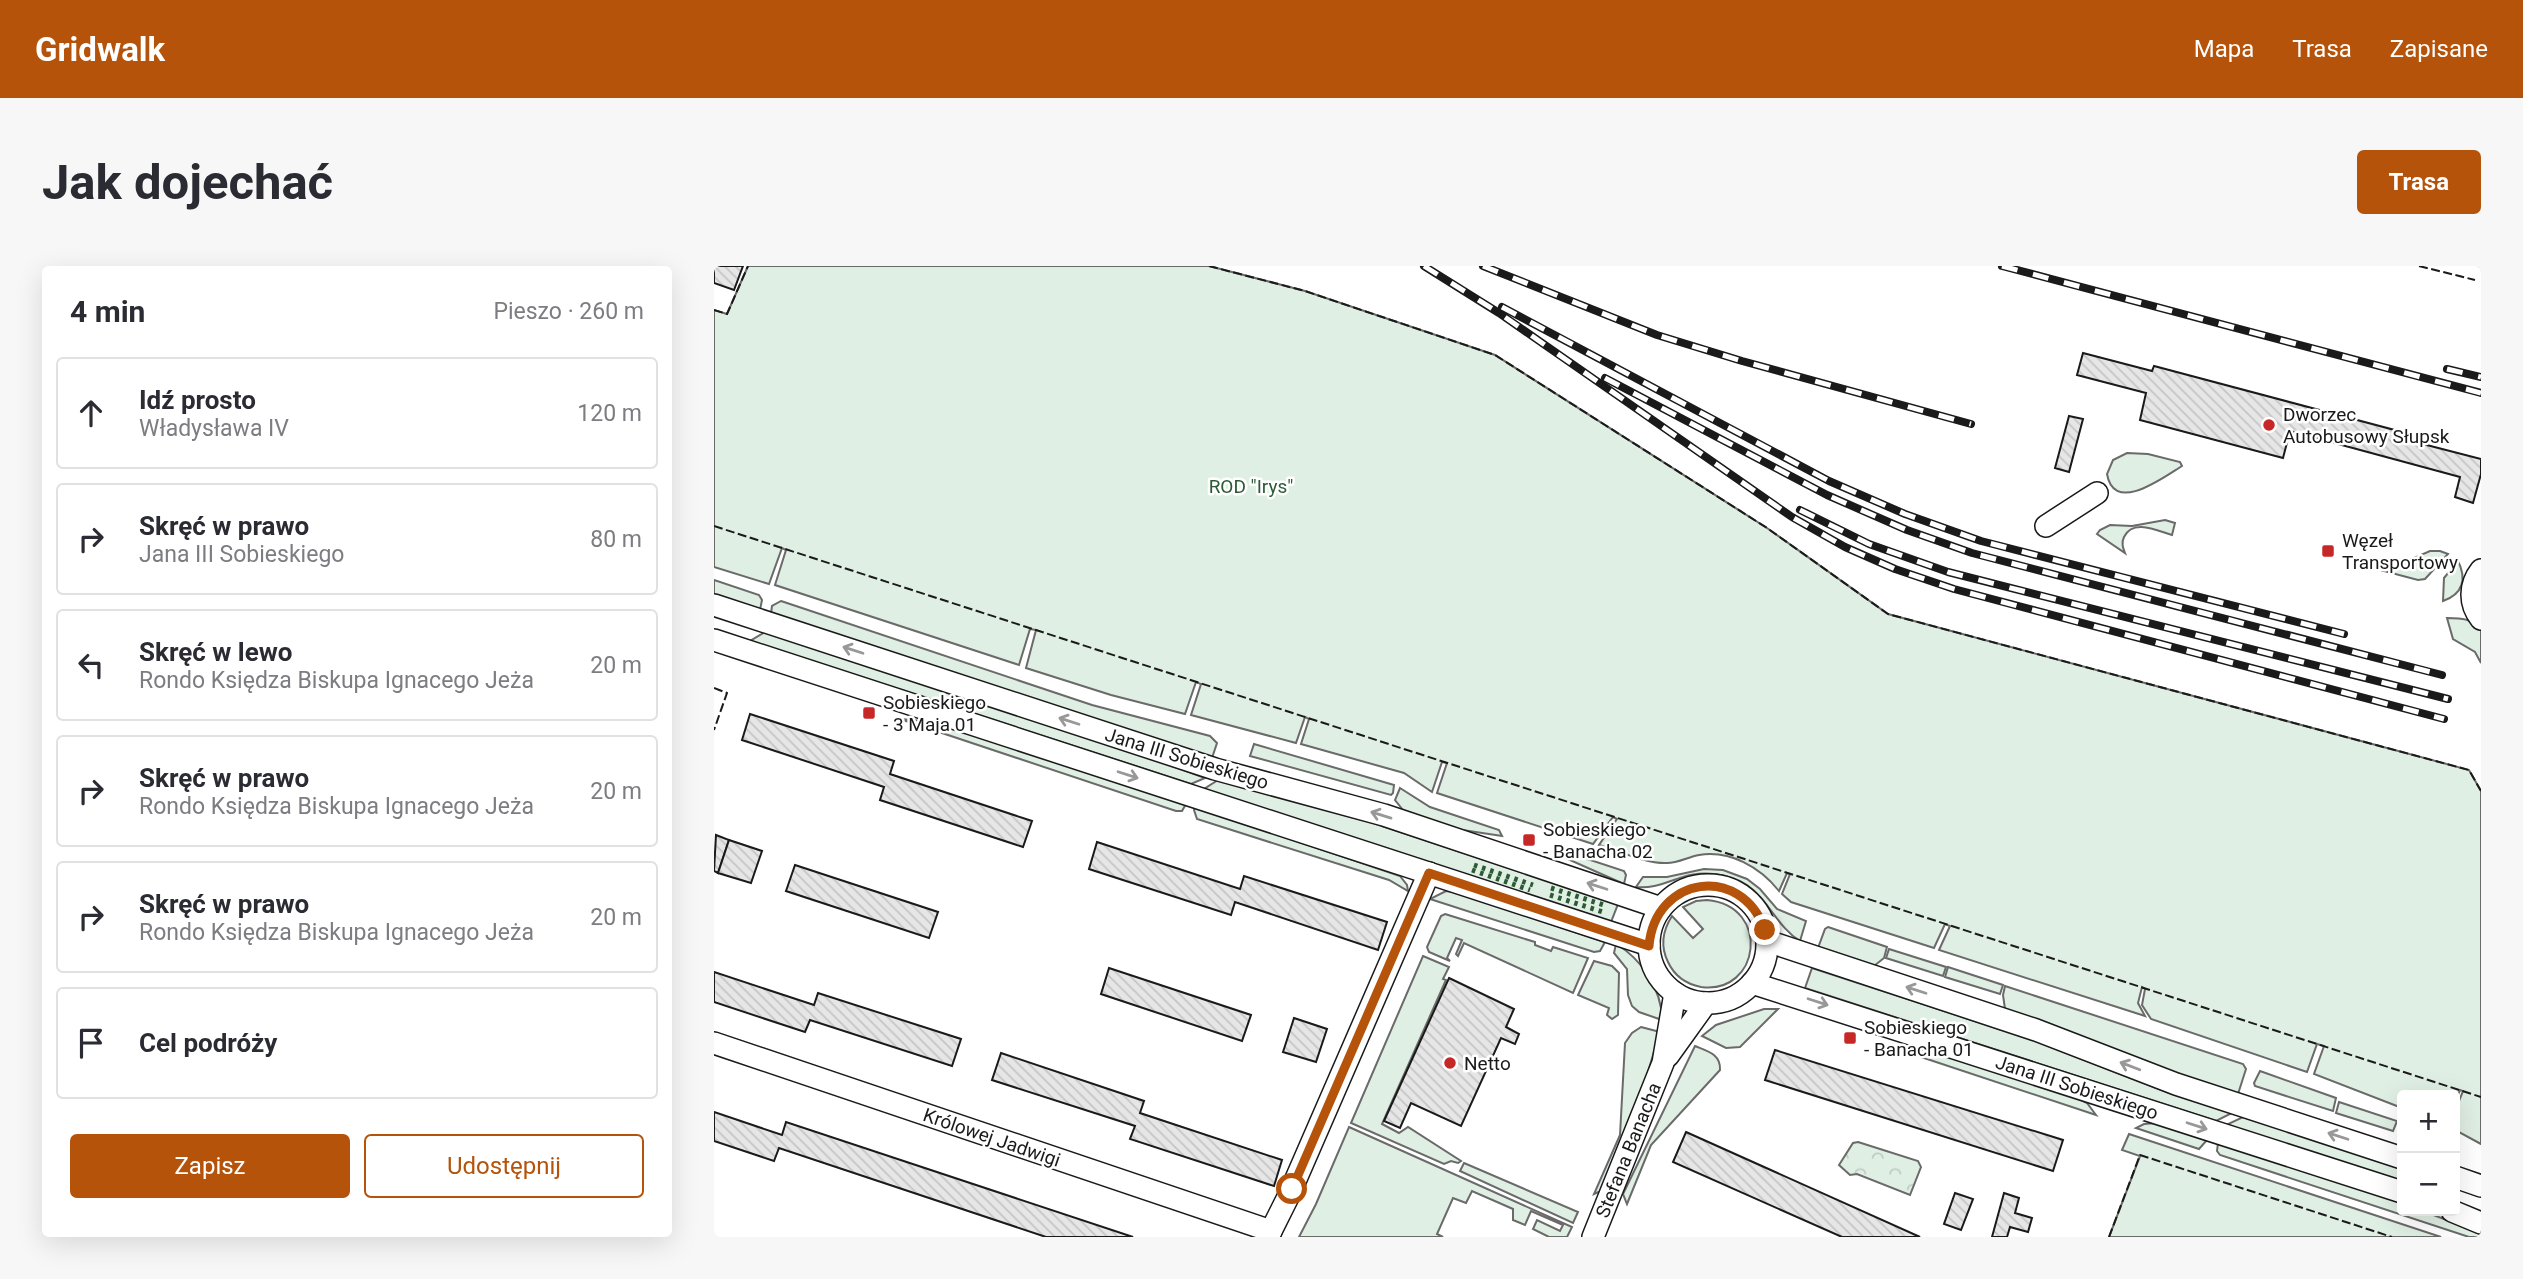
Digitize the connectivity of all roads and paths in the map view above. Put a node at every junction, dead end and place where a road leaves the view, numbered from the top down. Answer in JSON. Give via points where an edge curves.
{"nodes":[{"id":1,"x":2097,"y":493,"type":"dead end"},
{"id":2,"x":2046,"y":526,"type":"dead end"},
{"id":3,"x":2481,"y":570,"type":"edge"},
{"id":4,"x":714,"y":605,"type":"edge"},
{"id":5,"x":2481,"y":619,"type":"edge"},
{"id":6,"x":714,"y":640,"type":"edge"},
{"id":7,"x":1429,"y":873,"type":"junction"},
{"id":8,"x":1661,"y":908,"type":"junction"},
{"id":9,"x":1766,"y":941,"type":"junction"},
{"id":10,"x":1649,"y":946,"type":"junction"},
{"id":11,"x":1752,"y":983,"type":"junction"},
{"id":12,"x":1675,"y":993,"type":"junction"},
{"id":13,"x":1706,"y":1003,"type":"junction"},
{"id":14,"x":714,"y":1043,"type":"edge"},
{"id":15,"x":1663,"y":1063,"type":"junction"},
{"id":16,"x":2397,"y":1156,"type":"edge"},
{"id":17,"x":2460,"y":1179,"type":"edge"},
{"id":18,"x":2481,"y":1186,"type":"edge"},
{"id":19,"x":2397,"y":1190,"type":"edge"},
{"id":20,"x":2460,"y":1214,"type":"edge"},
{"id":21,"x":2481,"y":1223,"type":"edge"},
{"id":22,"x":1269,"y":1234,"type":"edge"},
{"id":23,"x":1593,"y":1237,"type":"edge"}],
"edges":[{"from":1,"to":2,"type":"street"},
{"from":3,"to":5,"type":"street","via":[[2472,596]]},
{"from":8,"to":4,"type":"street","name":"Jana III Sobieskiego","one_way":true,"via":[[1384,816],[1215,769]]},
{"from":6,"to":7,"type":"street","name":"Jana III Sobieskiego","one_way":true},
{"from":7,"to":10,"type":"street","name":"Jana III Sobieskiego"},
{"from":7,"to":22,"type":"street"},
{"from":8,"to":9,"type":"street","via":[[1686,889],[1728,889],[1755,909]]},
{"from":8,"to":10,"type":"street"},
{"from":9,"to":11,"type":"street","via":[[1763,963]]},
{"from":16,"to":9,"type":"street","name":"Jana III Sobieskiego","one_way":true},
{"from":10,"to":12,"type":"street","via":[[1656,973]]},
{"from":11,"to":13,"type":"street","via":[[1723,1001]]},
{"from":11,"to":19,"type":"street","name":"Jana III Sobieskiego","one_way":true},
{"from":12,"to":13,"type":"street"},
{"from":12,"to":15,"type":"street","name":"Stefana Banacha"},
{"from":13,"to":15,"type":"street","name":"Stefana Banacha"},
{"from":14,"to":22,"type":"street","name":"Królowej Jadwigi"},
{"from":15,"to":23,"type":"street","name":"Stefana Banacha"},
{"from":17,"to":18,"type":"street"},
{"from":20,"to":21,"type":"street"}]}
